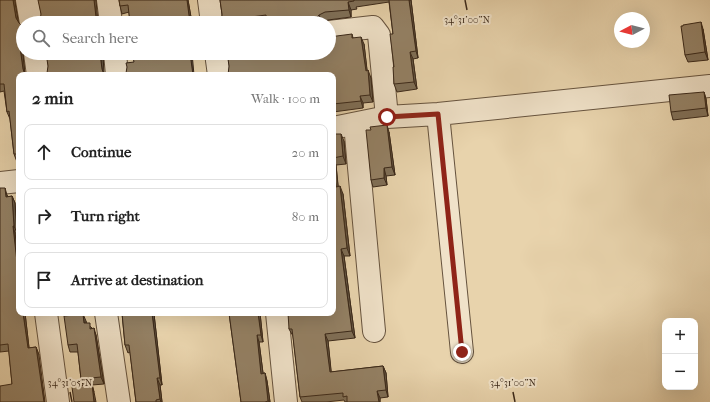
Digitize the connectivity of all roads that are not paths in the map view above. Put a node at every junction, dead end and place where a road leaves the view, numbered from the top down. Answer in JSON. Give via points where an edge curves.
{"nodes":[{"id":1,"x":28,"y":0,"type":"edge"},
{"id":2,"x":108,"y":0,"type":"edge"},
{"id":3,"x":209,"y":0,"type":"edge"},
{"id":4,"x":30,"y":16,"type":"edge"},
{"id":5,"x":110,"y":16,"type":"edge"},
{"id":6,"x":211,"y":16,"type":"edge"},
{"id":7,"x":336,"y":31,"type":"edge"},
{"id":8,"x":36,"y":60,"type":"edge"},
{"id":9,"x":116,"y":60,"type":"edge"},
{"id":10,"x":217,"y":60,"type":"edge"},
{"id":11,"x":38,"y":72,"type":"edge"},
{"id":12,"x":117,"y":72,"type":"edge"},
{"id":13,"x":219,"y":72,"type":"edge"},
{"id":14,"x":710,"y":86,"type":"edge"},
{"id":15,"x":438,"y":114,"type":"junction"},
{"id":16,"x":387,"y":117,"type":"junction"},
{"id":17,"x":355,"y":124,"type":"junction"},
{"id":18,"x":336,"y":127,"type":"edge"},
{"id":19,"x":16,"y":181,"type":"edge"},
{"id":20,"x":0,"y":183,"type":"edge"},
{"id":21,"x":46,"y":316,"type":"edge"},
{"id":22,"x":106,"y":316,"type":"edge"},
{"id":23,"x":277,"y":316,"type":"edge"},
{"id":24,"x":374,"y":331,"type":"dead end"},
{"id":25,"x":462,"y":352,"type":"dead end"},
{"id":26,"x":58,"y":402,"type":"edge"},
{"id":27,"x":119,"y":402,"type":"edge"},
{"id":28,"x":286,"y":402,"type":"edge"}],
"edges":[{"from":1,"to":4,"type":"street"},
{"from":2,"to":5,"type":"street"},
{"from":3,"to":6,"type":"street"},
{"from":7,"to":16,"type":"street","via":[[373,27],[379,35]]},
{"from":8,"to":11,"type":"street"},
{"from":9,"to":12,"type":"street"},
{"from":10,"to":13,"type":"street"},
{"from":14,"to":15,"type":"street"},
{"from":15,"to":16,"type":"street"},
{"from":15,"to":25,"type":"street"},
{"from":16,"to":17,"type":"street"},
{"from":17,"to":18,"type":"street"},
{"from":17,"to":24,"type":"street"},
{"from":19,"to":20,"type":"street"},
{"from":21,"to":26,"type":"street"},
{"from":22,"to":27,"type":"street"},
{"from":23,"to":28,"type":"street"}]}
